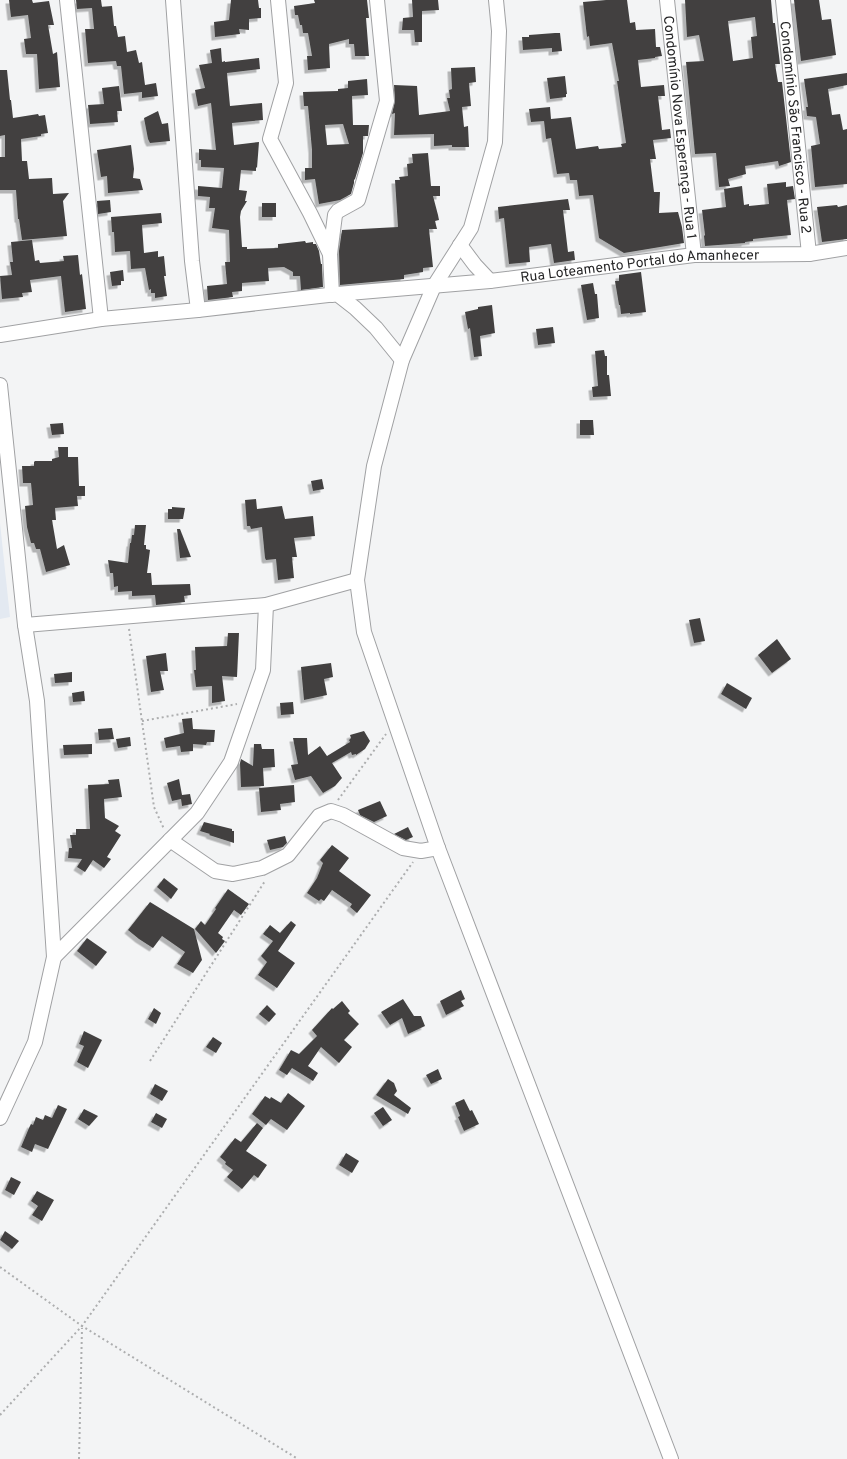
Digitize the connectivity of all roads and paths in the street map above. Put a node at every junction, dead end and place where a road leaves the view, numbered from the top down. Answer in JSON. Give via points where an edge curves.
{"nodes":[{"id":1,"x":67,"y":0,"type":"edge"},
{"id":2,"x":172,"y":0,"type":"edge"},
{"id":3,"x":278,"y":0,"type":"edge"},
{"id":4,"x":377,"y":0,"type":"edge"},
{"id":5,"x":496,"y":0,"type":"edge"},
{"id":6,"x":667,"y":0,"type":"edge"},
{"id":7,"x":783,"y":0,"type":"edge"},
{"id":8,"x":460,"y":245,"type":"junction"},
{"id":9,"x":847,"y":248,"type":"edge"},
{"id":10,"x":330,"y":254,"type":"junction"},
{"id":11,"x":810,"y":254,"type":"junction"},
{"id":12,"x":694,"y":255,"type":"junction"},
{"id":13,"x":490,"y":281,"type":"junction"},
{"id":14,"x":434,"y":286,"type":"junction"},
{"id":15,"x":334,"y":294,"type":"junction"},
{"id":16,"x":198,"y":310,"type":"junction"},
{"id":17,"x":101,"y":319,"type":"junction"},
{"id":18,"x":0,"y":336,"type":"edge"},
{"id":19,"x":402,"y":360,"type":"junction"},
{"id":20,"x":0,"y":385,"type":"edge"},
{"id":21,"x":357,"y":580,"type":"junction"},
{"id":22,"x":266,"y":605,"type":"junction"},
{"id":23,"x":128,"y":616,"type":"junction"},
{"id":24,"x":26,"y":625,"type":"junction"},
{"id":25,"x":252,"y":702,"type":"junction"},
{"id":26,"x":394,"y":721,"type":"junction"},
{"id":27,"x":142,"y":722,"type":"junction"},
{"id":28,"x":331,"y":811,"type":"junction"},
{"id":29,"x":170,"y":840,"type":"junction"},
{"id":30,"x":438,"y":848,"type":"junction"},
{"id":31,"x":421,"y":851,"type":"junction"},
{"id":32,"x":266,"y":880,"type":"dead end"},
{"id":33,"x":54,"y":957,"type":"junction"},
{"id":34,"x":150,"y":1061,"type":"dead end"},
{"id":35,"x":0,"y":1118,"type":"edge"},
{"id":36,"x":0,"y":1267,"type":"edge"},
{"id":37,"x":82,"y":1326,"type":"junction"},
{"id":38,"x":0,"y":1415,"type":"edge"},
{"id":39,"x":79,"y":1459,"type":"edge"},
{"id":40,"x":298,"y":1459,"type":"edge"},
{"id":41,"x":671,"y":1459,"type":"edge"}],
"edges":[{"from":1,"to":17,"type":"street"},
{"from":2,"to":16,"type":"street"},
{"from":3,"to":10,"type":"street","via":[[286,83],[270,139]]},
{"from":4,"to":10,"type":"street","via":[[387,101],[358,200],[334,215]]},
{"from":5,"to":8,"type":"street","via":[[499,31],[495,142],[471,228]]},
{"from":6,"to":12,"type":"street","name":"Condomínio Nova Esperança - Rua 1"},
{"from":7,"to":11,"type":"street","name":"Condomínio São Francisco - Rua 2"},
{"from":8,"to":13,"type":"street"},
{"from":8,"to":14,"type":"street"},
{"from":9,"to":11,"type":"street","name":"Rua Loteamento Portal do Amanhecer"},
{"from":10,"to":15,"type":"street"},
{"from":11,"to":12,"type":"street","name":"Rua Loteamento Portal do Amanhecer"},
{"from":12,"to":13,"type":"street","name":"Rua Loteamento Portal do Amanhecer"},
{"from":13,"to":14,"type":"street","name":"Rua Loteamento Portal do Amanhecer"},
{"from":14,"to":15,"type":"street","name":"Rua Loteamento Portal do Amanhecer"},
{"from":14,"to":19,"type":"street"},
{"from":15,"to":16,"type":"street","name":"Rua Loteamento Portal do Amanhecer"},
{"from":15,"to":19,"type":"street","via":[[355,308],[376,328]]},
{"from":16,"to":17,"type":"street","name":"Rua Loteamento Portal do Amanhecer"},
{"from":17,"to":18,"type":"street","name":"Rua Loteamento Portal do Amanhecer"},
{"from":19,"to":21,"type":"street","via":[[374,466]]},
{"from":20,"to":24,"type":"street"},
{"from":21,"to":22,"type":"street"},
{"from":21,"to":26,"type":"street","via":[[364,632]]},
{"from":22,"to":23,"type":"street"},
{"from":22,"to":25,"type":"street","via":[[263,670]]},
{"from":23,"to":24,"type":"street"},
{"from":23,"to":27,"type":"path"},
{"from":24,"to":33,"type":"street","via":[[37,701]]},
{"from":25,"to":27,"type":"path"},
{"from":25,"to":29,"type":"street","via":[[231,762],[197,812]]},
{"from":26,"to":28,"type":"path"},
{"from":26,"to":30,"type":"street"},
{"from":27,"to":29,"type":"path","via":[[154,807]]},
{"from":28,"to":29,"type":"street","via":[[319,816],[288,855],[262,868],[233,874],[215,870]]},
{"from":28,"to":31,"type":"street","via":[[402,848]]},
{"from":29,"to":33,"type":"street"},
{"from":30,"to":31,"type":"street"},
{"from":30,"to":41,"type":"street"},
{"from":31,"to":37,"type":"path"},
{"from":32,"to":34,"type":"path"},
{"from":33,"to":35,"type":"street","via":[[35,1042]]},
{"from":36,"to":37,"type":"path"},
{"from":37,"to":38,"type":"path"},
{"from":37,"to":39,"type":"path"},
{"from":37,"to":40,"type":"path"}]}
